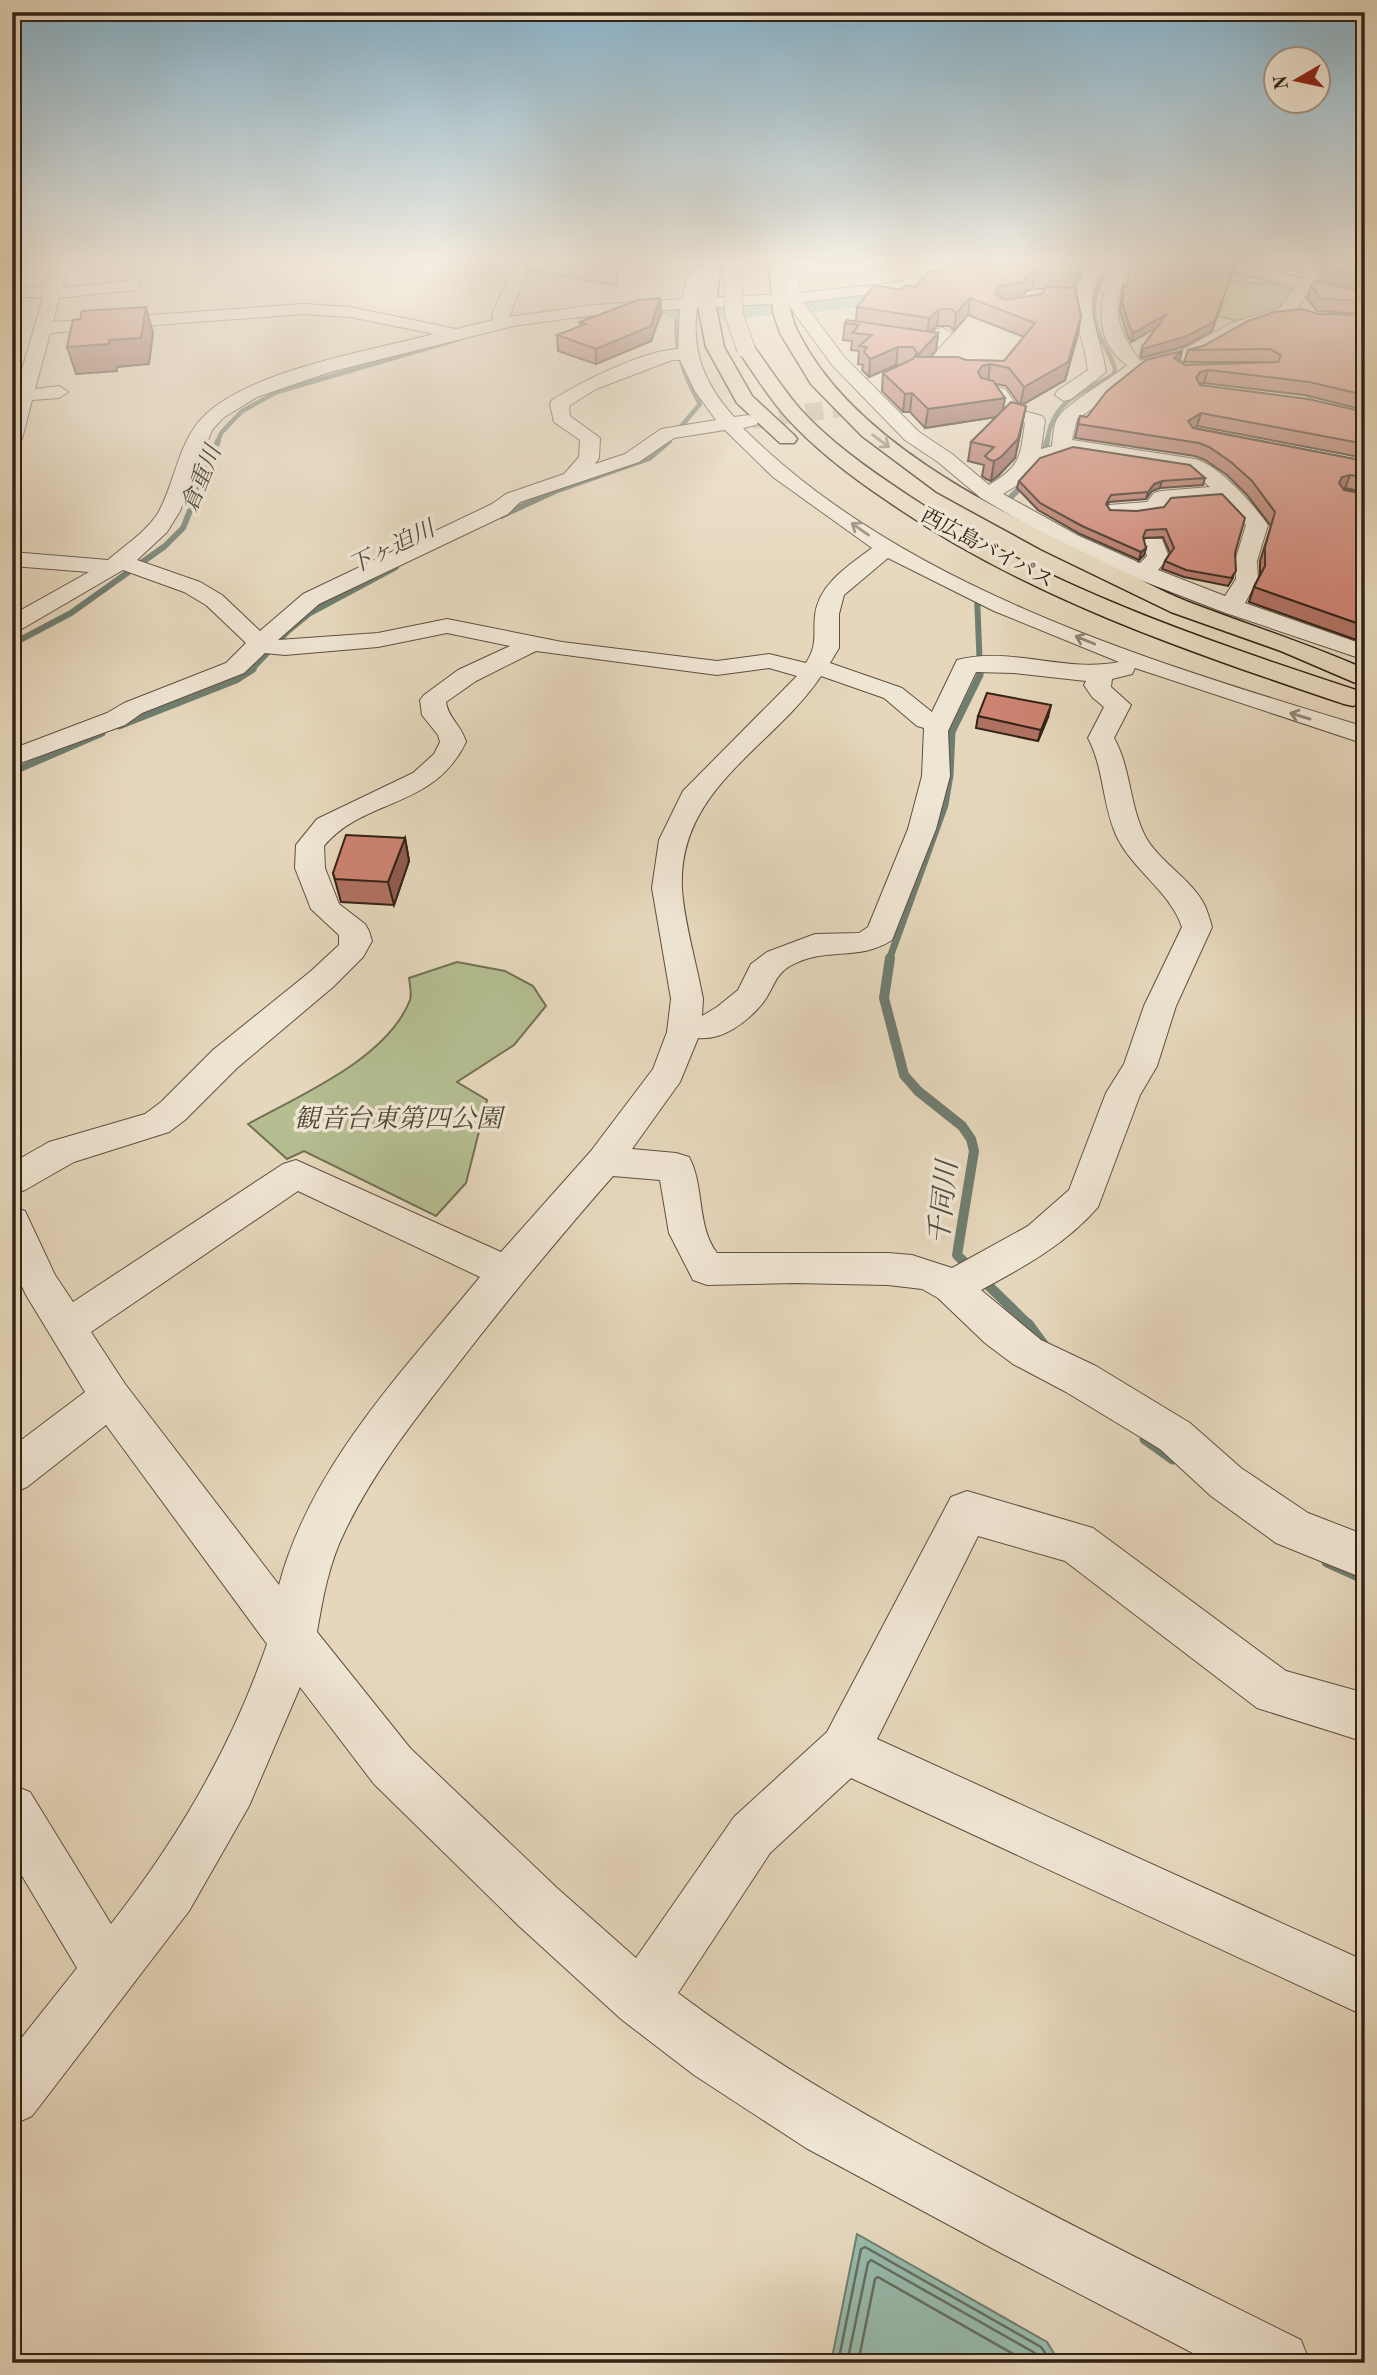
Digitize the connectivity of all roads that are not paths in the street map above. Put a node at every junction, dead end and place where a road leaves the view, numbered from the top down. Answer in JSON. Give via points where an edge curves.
{"nodes":[{"id":1,"x":31,"y":372,"type":"edge"},
{"id":2,"x":312,"y":372,"type":"edge"},
{"id":3,"x":628,"y":372,"type":"edge"},
{"id":4,"x":692,"y":372,"type":"edge"},
{"id":5,"x":729,"y":372,"type":"edge"},
{"id":6,"x":762,"y":372,"type":"edge"},
{"id":7,"x":782,"y":372,"type":"edge"},
{"id":8,"x":813,"y":372,"type":"edge"},
{"id":9,"x":856,"y":372,"type":"edge"},
{"id":10,"x":1097,"y":372,"type":"edge"},
{"id":11,"x":1136,"y":372,"type":"edge"},
{"id":12,"x":1145,"y":372,"type":"edge"},
{"id":13,"x":1139,"y":376,"type":"junction"},
{"id":14,"x":875,"y":391,"type":"junction"},
{"id":15,"x":987,"y":391,"type":"edge"},
{"id":16,"x":59,"y":392,"type":"dead end"},
{"id":17,"x":25,"y":394,"type":"junction"},
{"id":18,"x":1071,"y":399,"type":"junction"},
{"id":19,"x":857,"y":406,"type":"tunnel mouth"},
{"id":20,"x":740,"y":422,"type":"junction"},
{"id":21,"x":12,"y":439,"type":"edge"},
{"id":22,"x":802,"y":452,"type":"dead end"},
{"id":23,"x":1046,"y":453,"type":"junction"},
{"id":24,"x":822,"y":468,"type":"dead end"},
{"id":25,"x":572,"y":477,"type":"junction"},
{"id":26,"x":1226,"y":492,"type":"junction"},
{"id":27,"x":988,"y":494,"type":"junction"},
{"id":28,"x":1118,"y":510,"type":"edge"},
{"id":29,"x":1154,"y":544,"type":"dead end"},
{"id":30,"x":887,"y":548,"type":"junction"},
{"id":31,"x":12,"y":559,"type":"edge"},
{"id":32,"x":126,"y":565,"type":"junction"},
{"id":33,"x":1143,"y":573,"type":"junction"},
{"id":34,"x":1231,"y":607,"type":"junction"},
{"id":35,"x":12,"y":625,"type":"edge"},
{"id":36,"x":531,"y":644,"type":"junction"},
{"id":37,"x":271,"y":645,"type":"junction"},
{"id":38,"x":1365,"y":653,"type":"edge"},
{"id":39,"x":1231,"y":656,"type":"junction"},
{"id":40,"x":1147,"y":662,"type":"junction"},
{"id":41,"x":814,"y":669,"type":"junction"},
{"id":42,"x":1101,"y":675,"type":"junction"},
{"id":43,"x":1365,"y":681,"type":"edge"},
{"id":44,"x":1365,"y":702,"type":"edge"},
{"id":45,"x":939,"y":724,"type":"junction"},
{"id":46,"x":1365,"y":736,"type":"edge"},
{"id":47,"x":12,"y":758,"type":"edge"},
{"id":48,"x":685,"y":1025,"type":"junction"},
{"id":49,"x":604,"y":1161,"type":"junction"},
{"id":50,"x":12,"y":1180,"type":"edge"},
{"id":51,"x":12,"y":1224,"type":"edge"},
{"id":52,"x":507,"y":1272,"type":"junction"},
{"id":53,"x":969,"y":1278,"type":"junction"},
{"id":54,"x":66,"y":1327,"type":"junction"},
{"id":55,"x":110,"y":1397,"type":"junction"},
{"id":56,"x":12,"y":1473,"type":"edge"},
{"id":57,"x":1365,"y":1557,"type":"edge"},
{"id":58,"x":292,"y":1639,"type":"junction"},
{"id":59,"x":1365,"y":1718,"type":"edge"},
{"id":60,"x":845,"y":1750,"type":"junction"},
{"id":61,"x":12,"y":1810,"type":"edge"},
{"id":62,"x":109,"y":1971,"type":"junction"},
{"id":63,"x":1365,"y":1989,"type":"edge"},
{"id":64,"x":641,"y":1999,"type":"junction"},
{"id":65,"x":12,"y":2095,"type":"edge"},
{"id":66,"x":1278,"y":2363,"type":"edge"}],
"edges":[{"from":1,"to":17,"type":"street"},
{"from":2,"to":32,"type":"street","via":[[229,403],[212,416],[199,431],[174,502]]},
{"from":3,"to":25,"type":"street","via":[[590,384],[559,404],[561,418],[590,438],[589,458]]},
{"from":4,"to":20,"type":"street"},
{"from":5,"to":22,"type":"main road","via":[[744,399]]},
{"from":6,"to":39,"type":"main road","name":"西広島バイパス","via":[[763,379],[816,436],[925,517],[1044,580]]},
{"from":7,"to":43,"type":"main road","name":"西広島バイパス","via":[[812,407],[898,478],[1017,548],[1127,598]]},
{"from":8,"to":43,"type":"main road","one_way":true,"via":[[869,432],[945,487],[1051,545],[1181,607],[1290,646]]},
{"from":9,"to":14,"type":"street"},
{"from":10,"to":18,"type":"street"},
{"from":11,"to":13,"type":"street"},
{"from":12,"to":13,"type":"street"},
{"from":13,"to":18,"type":"street"},
{"from":14,"to":19,"type":"street"},
{"from":14,"to":27,"type":"street","via":[[912,436]]},
{"from":15,"to":23,"type":"street","via":[[998,393],[1013,414],[1035,420]]},
{"from":16,"to":17,"type":"street"},
{"from":17,"to":21,"type":"street"},
{"from":18,"to":23,"type":"street","via":[[1070,415]]},
{"from":20,"to":25,"type":"street","via":[[678,431],[632,458]]},
{"from":30,"to":20,"type":"street","one_way":true,"via":[[759,456]]},
{"from":23,"to":26,"type":"street","via":[[1195,465]]},
{"from":23,"to":27,"type":"street"},
{"from":24,"to":39,"type":"main road","via":[[886,513],[989,572],[1107,617]]},
{"from":25,"to":37,"type":"street","via":[[513,498],[500,509],[311,599]]},
{"from":26,"to":28,"type":"street","via":[[1161,497],[1154,508]]},
{"from":26,"to":34,"type":"street","via":[[1257,524],[1246,561],[1247,579]]},
{"from":27,"to":33,"type":"street","via":[[1071,541]]},
{"from":29,"to":33,"type":"street","via":[[1158,557]]},
{"from":40,"to":30,"type":"street","one_way":true,"via":[[1039,620]]},
{"from":30,"to":41,"type":"street","via":[[833,593],[827,614],[827,648]]},
{"from":31,"to":32,"type":"street"},
{"from":32,"to":35,"type":"street"},
{"from":32,"to":37,"type":"street","via":[[192,587]]},
{"from":33,"to":34,"type":"street"},
{"from":34,"to":38,"type":"street"},
{"from":36,"to":37,"type":"street","via":[[447,626],[378,640]]},
{"from":36,"to":41,"type":"street","via":[[707,667],[769,661]]},
{"from":36,"to":50,"type":"street","via":[[448,687],[433,700],[435,715],[453,742],[431,774],[327,825],[310,845],[310,868],[326,909],[354,931],[352,950],[157,1122],[62,1152]]},
{"from":37,"to":47,"type":"street","via":[[235,668]]},
{"from":39,"to":44,"type":"main road","name":"西広島バイパス"},
{"from":40,"to":42,"type":"street"},
{"from":46,"to":40,"type":"street","one_way":true},
{"from":41,"to":45,"type":"street","via":[[893,693],[926,720]]},
{"from":41,"to":48,"type":"street","via":[[693,797],[673,840],[667,888],[687,999]]},
{"from":42,"to":45,"type":"street","via":[[966,666]]},
{"from":42,"to":53,"type":"street","via":[[1097,685],[1118,705],[1101,738],[1111,756],[1125,822],[1139,850],[1190,906],[1197,927],[1160,1006],[1085,1197],[1065,1219]]},
{"from":45,"to":48,"type":"street","via":[[935,731],[936,776],[922,829],[881,933],[866,943],[815,944],[778,959],[762,972],[751,996],[729,1015],[709,1028]]},
{"from":48,"to":49,"type":"street","via":[[667,1073]]},
{"from":49,"to":52,"type":"street"},
{"from":49,"to":53,"type":"street","via":[[677,1167],[684,1225],[695,1255],[707,1269],[888,1269]]},
{"from":51,"to":54,"type":"street"},
{"from":52,"to":54,"type":"street","via":[[296,1174]]},
{"from":52,"to":58,"type":"street","via":[[356,1467],[325,1524],[303,1581]]},
{"from":53,"to":57,"type":"street","via":[[999,1331],[1027,1352],[1175,1436],[1226,1482],[1292,1528]]},
{"from":54,"to":55,"type":"street"},
{"from":55,"to":56,"type":"street"},
{"from":55,"to":58,"type":"street"},
{"from":58,"to":62,"type":"street","via":[[272,1699],[231,1788],[170,1892]]},
{"from":58,"to":64,"type":"street","via":[[392,1766]]},
{"from":59,"to":60,"type":"street","via":[[1274,1690],[1077,1544],[967,1512]]},
{"from":60,"to":63,"type":"street"},
{"from":60,"to":64,"type":"street","via":[[752,1835]]},
{"from":61,"to":62,"type":"street"},
{"from":62,"to":65,"type":"street"},
{"from":64,"to":66,"type":"street","via":[[715,2055],[827,2127]]}]}
